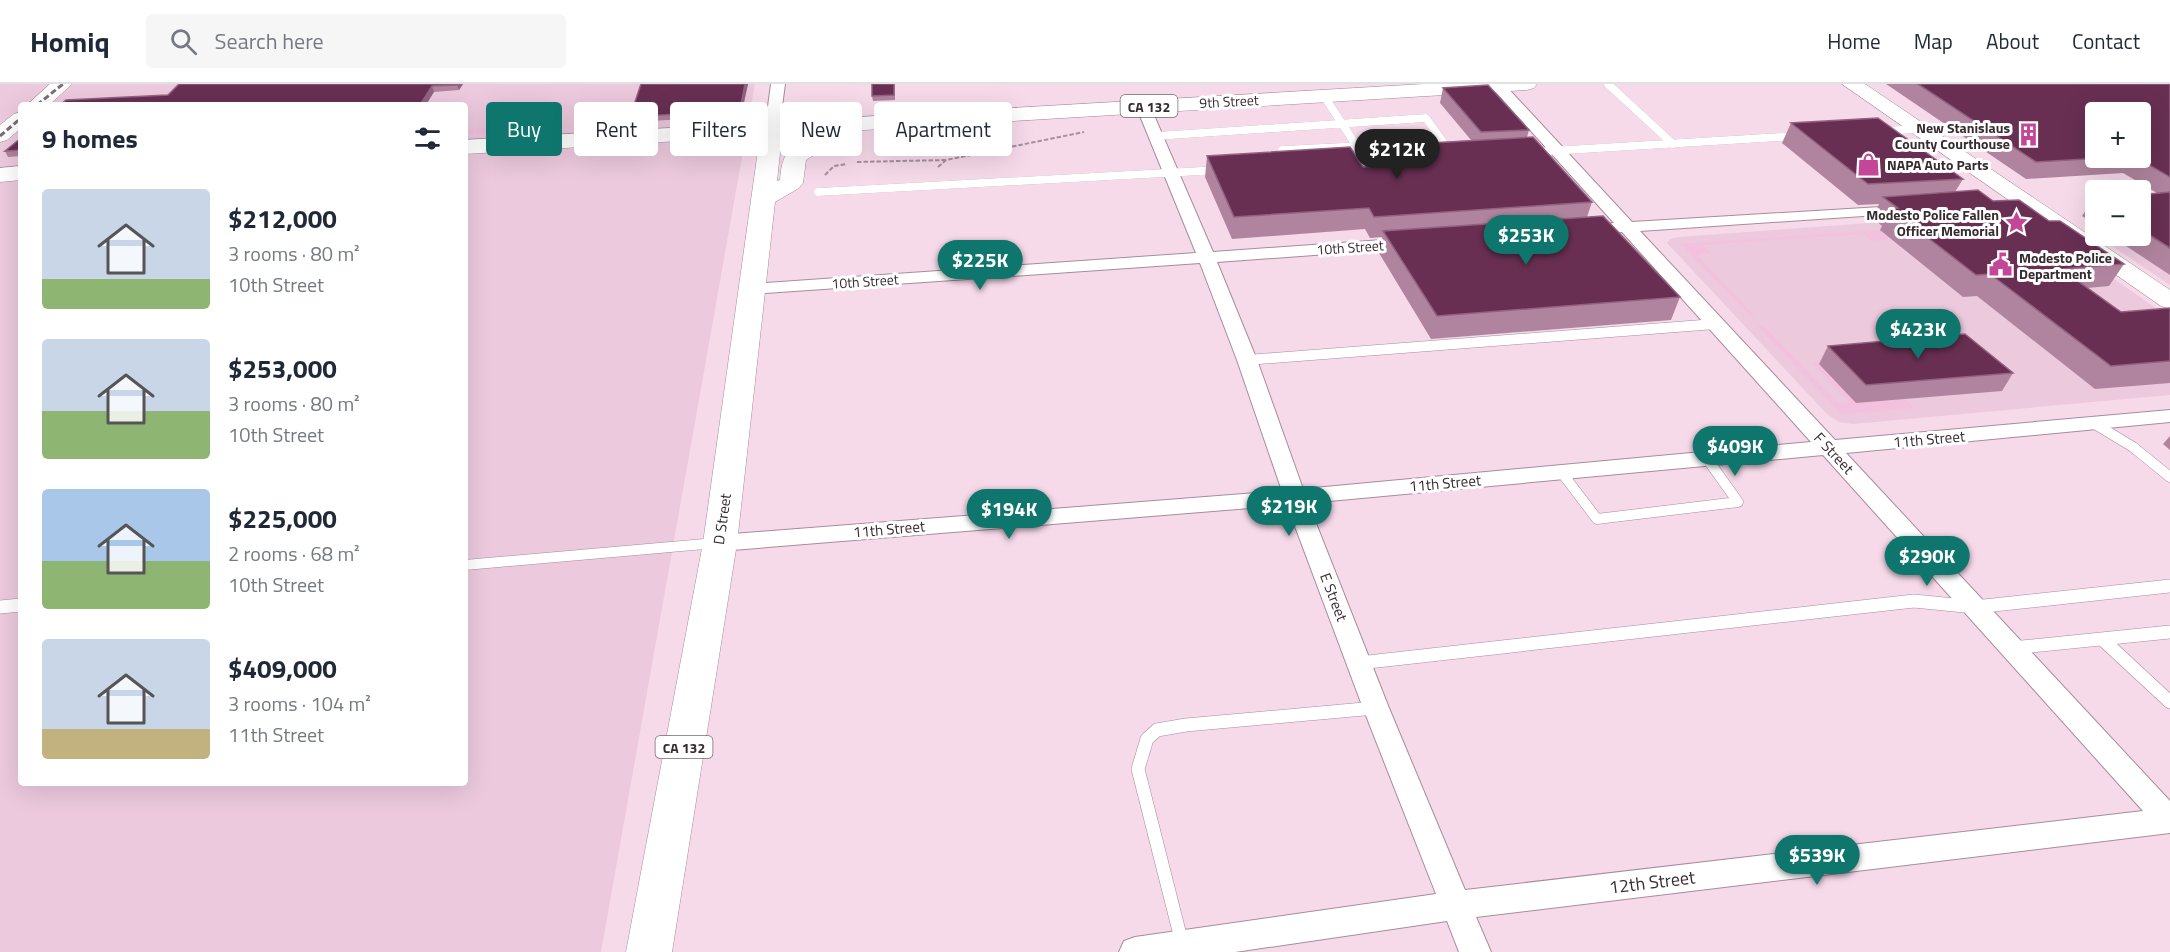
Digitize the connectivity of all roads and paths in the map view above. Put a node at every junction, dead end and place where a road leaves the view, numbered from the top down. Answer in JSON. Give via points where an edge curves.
{"nodes":[{"id":1,"x":62,"y":84,"type":"edge"},
{"id":2,"x":778,"y":84,"type":"edge"},
{"id":3,"x":1527,"y":84,"type":"edge"},
{"id":4,"x":1608,"y":84,"type":"edge"},
{"id":5,"x":1852,"y":84,"type":"edge"},
{"id":6,"x":1498,"y":86,"type":"junction"},
{"id":7,"x":1324,"y":96,"type":"junction"},
{"id":8,"x":41,"y":102,"type":"edge"},
{"id":9,"x":1143,"y":106,"type":"junction"},
{"id":10,"x":1012,"y":114,"type":"edge"},
{"id":11,"x":18,"y":121,"type":"edge"},
{"id":12,"x":874,"y":122,"type":"edge"},
{"id":13,"x":1343,"y":123,"type":"junction"},
{"id":14,"x":772,"y":129,"type":"junction"},
{"id":15,"x":1919,"y":129,"type":"junction"},
{"id":16,"x":1090,"y":131,"type":"dead end"},
{"id":17,"x":1872,"y":131,"type":"edge"},
{"id":18,"x":0,"y":136,"type":"edge"},
{"id":19,"x":1156,"y":136,"type":"junction"},
{"id":20,"x":1802,"y":136,"type":"edge"},
{"id":21,"x":874,"y":140,"type":"edge"},
{"id":22,"x":1673,"y":144,"type":"junction"},
{"id":23,"x":1357,"y":146,"type":"junction"},
{"id":24,"x":468,"y":147,"type":"edge"},
{"id":25,"x":1557,"y":151,"type":"junction"},
{"id":26,"x":1522,"y":153,"type":"edge"},
{"id":27,"x":1415,"y":159,"type":"edge"},
{"id":28,"x":946,"y":160,"type":"junction"},
{"id":29,"x":1367,"y":162,"type":"junction"},
{"id":30,"x":1335,"y":164,"type":"edge"},
{"id":31,"x":1302,"y":165,"type":"edge"},
{"id":32,"x":1291,"y":166,"type":"junction"},
{"id":33,"x":1280,"y":167,"type":"edge"},
{"id":34,"x":937,"y":168,"type":"dead end"},
{"id":35,"x":1232,"y":169,"type":"edge"},
{"id":36,"x":18,"y":173,"type":"edge"},
{"id":37,"x":1173,"y":173,"type":"junction"},
{"id":38,"x":0,"y":175,"type":"edge"},
{"id":39,"x":818,"y":192,"type":"joint"},
{"id":40,"x":763,"y":199,"type":"junction"},
{"id":41,"x":2021,"y":200,"type":"junction"},
{"id":42,"x":1997,"y":201,"type":"edge"},
{"id":43,"x":1925,"y":206,"type":"edge"},
{"id":44,"x":1626,"y":227,"type":"junction"},
{"id":45,"x":1568,"y":231,"type":"edge"},
{"id":46,"x":1428,"y":242,"type":"edge"},
{"id":47,"x":1207,"y":258,"type":"junction"},
{"id":48,"x":751,"y":289,"type":"junction"},
{"id":49,"x":2164,"y":292,"type":"edge"},
{"id":50,"x":1715,"y":324,"type":"junction"},
{"id":51,"x":1247,"y":360,"type":"junction"},
{"id":52,"x":2170,"y":416,"type":"edge"},
{"id":53,"x":2095,"y":424,"type":"junction"},
{"id":54,"x":1829,"y":449,"type":"junction"},
{"id":55,"x":1708,"y":460,"type":"junction"},
{"id":56,"x":1562,"y":473,"type":"junction"},
{"id":57,"x":2170,"y":477,"type":"edge"},
{"id":58,"x":1295,"y":497,"type":"junction"},
{"id":59,"x":720,"y":543,"type":"junction"},
{"id":60,"x":468,"y":566,"type":"edge"},
{"id":61,"x":2170,"y":586,"type":"edge"},
{"id":62,"x":18,"y":605,"type":"edge"},
{"id":63,"x":0,"y":607,"type":"edge"},
{"id":64,"x":1975,"y":607,"type":"junction"},
{"id":65,"x":2170,"y":632,"type":"edge"},
{"id":66,"x":2102,"y":639,"type":"junction"},
{"id":67,"x":2012,"y":648,"type":"junction"},
{"id":68,"x":1359,"y":663,"type":"junction"},
{"id":69,"x":2170,"y":702,"type":"edge"},
{"id":70,"x":1376,"y":708,"type":"junction"},
{"id":71,"x":2170,"y":820,"type":"edge"},
{"id":72,"x":1458,"y":905,"type":"junction"},
{"id":73,"x":1197,"y":947,"type":"edge"},
{"id":74,"x":649,"y":952,"type":"edge"},
{"id":75,"x":1135,"y":952,"type":"edge"},
{"id":76,"x":1475,"y":952,"type":"edge"}],
"edges":[{"from":1,"to":8,"type":"main road"},
{"from":2,"to":14,"type":"street","name":"D Street"},
{"from":3,"to":6,"type":"main road","name":"9th Street","number":"CA 132"},
{"from":4,"to":22,"type":"lane"},
{"from":5,"to":15,"type":"main road"},
{"from":6,"to":7,"type":"main road","name":"9th Street","number":"CA 132"},
{"from":6,"to":25,"type":"street","name":"F Street"},
{"from":7,"to":9,"type":"main road","name":"9th Street","number":"CA 132"},
{"from":7,"to":13,"type":"lane"},
{"from":9,"to":10,"type":"main road","name":"9th Street","number":"CA 132"},
{"from":9,"to":19,"type":"street","name":"E Street"},
{"from":11,"to":18,"type":"main road"},
{"from":12,"to":14,"type":"main road","name":"9th Street","number":"CA 132"},
{"from":13,"to":19,"type":"lane"},
{"from":13,"to":23,"type":"lane"},
{"from":13,"to":23,"type":"lane","via":[[1426,118],[1443,142]]},
{"from":14,"to":24,"type":"main road","name":"9th Street"},
{"from":14,"to":40,"type":"main road","name":"D Street","number":"CA 132"},
{"from":15,"to":17,"type":"lane"},
{"from":15,"to":41,"type":"main road"},
{"from":16,"to":28,"type":"path"},
{"from":19,"to":37,"type":"street","name":"E Street"},
{"from":20,"to":22,"type":"lane"},
{"from":21,"to":40,"type":"main road","via":[[811,147],[795,159],[791,183]]},
{"from":22,"to":25,"type":"lane"},
{"from":23,"to":29,"type":"lane"},
{"from":23,"to":32,"type":"lane","via":[[1282,150]]},
{"from":25,"to":26,"type":"lane"},
{"from":25,"to":44,"type":"street","name":"F Street"},
{"from":27,"to":29,"type":"lane"},
{"from":28,"to":34,"type":"path"},
{"from":28,"to":39,"type":"path","via":[[834,166],[821,178]]},
{"from":29,"to":30,"type":"lane"},
{"from":31,"to":32,"type":"lane"},
{"from":32,"to":33,"type":"lane"},
{"from":35,"to":37,"type":"lane"},
{"from":36,"to":38,"type":"main road"},
{"from":37,"to":39,"type":"lane"},
{"from":37,"to":47,"type":"street","name":"E Street"},
{"from":40,"to":48,"type":"main road","name":"D Street","number":"CA 132"},
{"from":41,"to":42,"type":"street"},
{"from":41,"to":49,"type":"main road"},
{"from":43,"to":44,"type":"street"},
{"from":44,"to":45,"type":"street"},
{"from":44,"to":50,"type":"street","name":"F Street"},
{"from":46,"to":47,"type":"street","name":"10th Street"},
{"from":47,"to":48,"type":"street","name":"10th Street"},
{"from":47,"to":51,"type":"street","name":"E Street"},
{"from":48,"to":59,"type":"main road","name":"D Street","number":"CA 132"},
{"from":50,"to":51,"type":"lane"},
{"from":50,"to":54,"type":"street","name":"F Street"},
{"from":51,"to":58,"type":"street","name":"E Street"},
{"from":52,"to":53,"type":"street","name":"11th Street"},
{"from":53,"to":54,"type":"street","name":"11th Street"},
{"from":53,"to":57,"type":"lane","via":[[2133,447]]},
{"from":54,"to":55,"type":"street","name":"11th Street"},
{"from":54,"to":64,"type":"street","name":"F Street"},
{"from":55,"to":56,"type":"street","name":"11th Street"},
{"from":55,"to":56,"type":"lane","via":[[1738,502],[1598,519]]},
{"from":56,"to":58,"type":"street","name":"11th Street"},
{"from":58,"to":59,"type":"street","name":"11th Street"},
{"from":58,"to":68,"type":"street","name":"E Street"},
{"from":59,"to":60,"type":"lane"},
{"from":59,"to":74,"type":"main road","name":"D Street","number":"CA 132"},
{"from":61,"to":64,"type":"lane"},
{"from":62,"to":63,"type":"lane"},
{"from":64,"to":67,"type":"street","name":"F Street"},
{"from":64,"to":68,"type":"lane","via":[[1914,601]]},
{"from":65,"to":66,"type":"lane"},
{"from":66,"to":67,"type":"lane"},
{"from":66,"to":69,"type":"lane"},
{"from":67,"to":71,"type":"street","name":"F Street"},
{"from":68,"to":70,"type":"street","name":"E Street"},
{"from":70,"to":72,"type":"street","name":"E Street"},
{"from":70,"to":73,"type":"lane","via":[[1186,725],[1157,730],[1147,739],[1138,769]]},
{"from":71,"to":72,"type":"street","name":"12th Street"},
{"from":72,"to":73,"type":"street","name":"12th Street"},
{"from":72,"to":76,"type":"street","name":"E Street"},
{"from":73,"to":75,"type":"street","name":"12th Street"}]}
